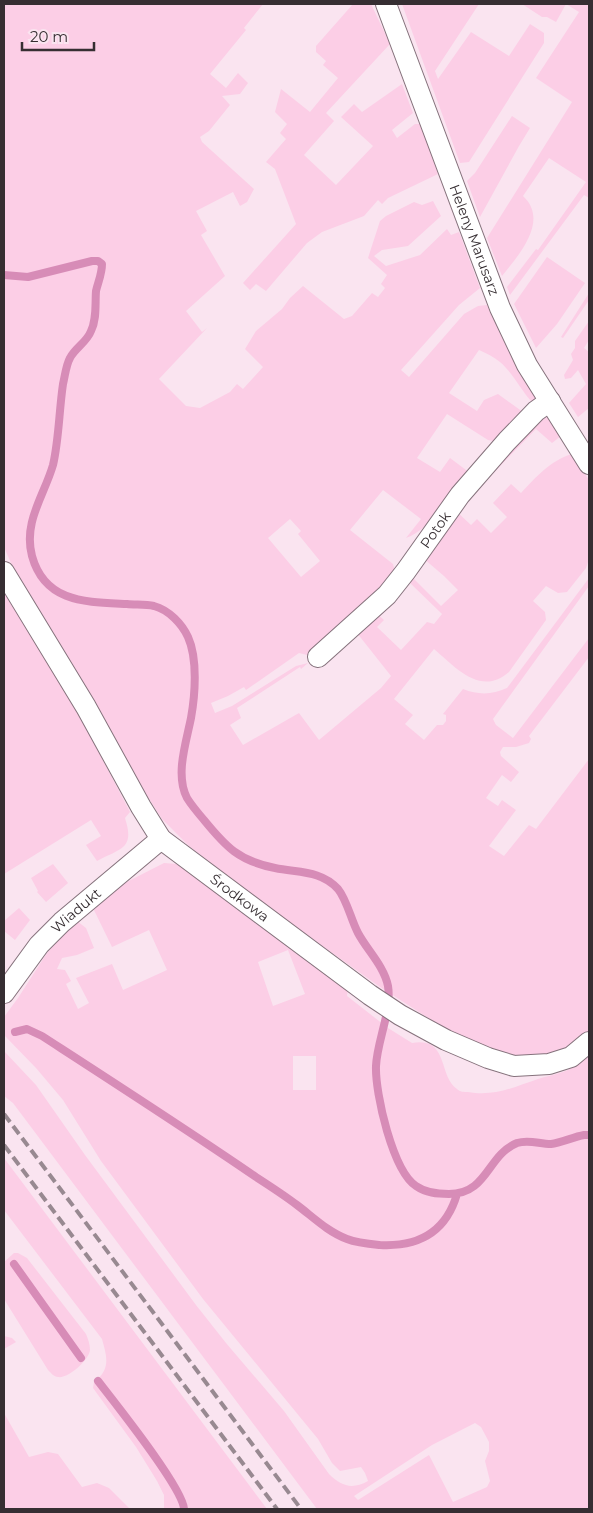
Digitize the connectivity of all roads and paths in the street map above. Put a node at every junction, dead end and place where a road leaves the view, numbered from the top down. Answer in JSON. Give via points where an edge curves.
{"nodes":[{"id":1,"x":386,"y":4,"type":"edge"},
{"id":2,"x":550,"y":401,"type":"junction"},
{"id":3,"x":589,"y":464,"type":"edge"},
{"id":4,"x":4,"y":572,"type":"edge"},
{"id":5,"x":318,"y":657,"type":"dead end"},
{"id":6,"x":162,"y":839,"type":"junction"},
{"id":7,"x":4,"y":994,"type":"edge"},
{"id":8,"x":589,"y":1042,"type":"edge"}],
"edges":[{"from":1,"to":2,"type":"street","name":"Heleny Marusarz","via":[[500,308],[527,365]]},
{"from":2,"to":3,"type":"street","name":"Heleny Marusarz"},
{"from":2,"to":5,"type":"street","name":"Potok","via":[[507,441],[460,495],[387,595]]},
{"from":4,"to":6,"type":"street","name":"Środkowa"},
{"from":6,"to":7,"type":"street","name":"Wiadukt","via":[[62,922],[39,945]]},
{"from":6,"to":8,"type":"street","name":"Środkowa","via":[[370,995],[446,1040],[514,1066],[549,1064],[571,1057]]}]}
